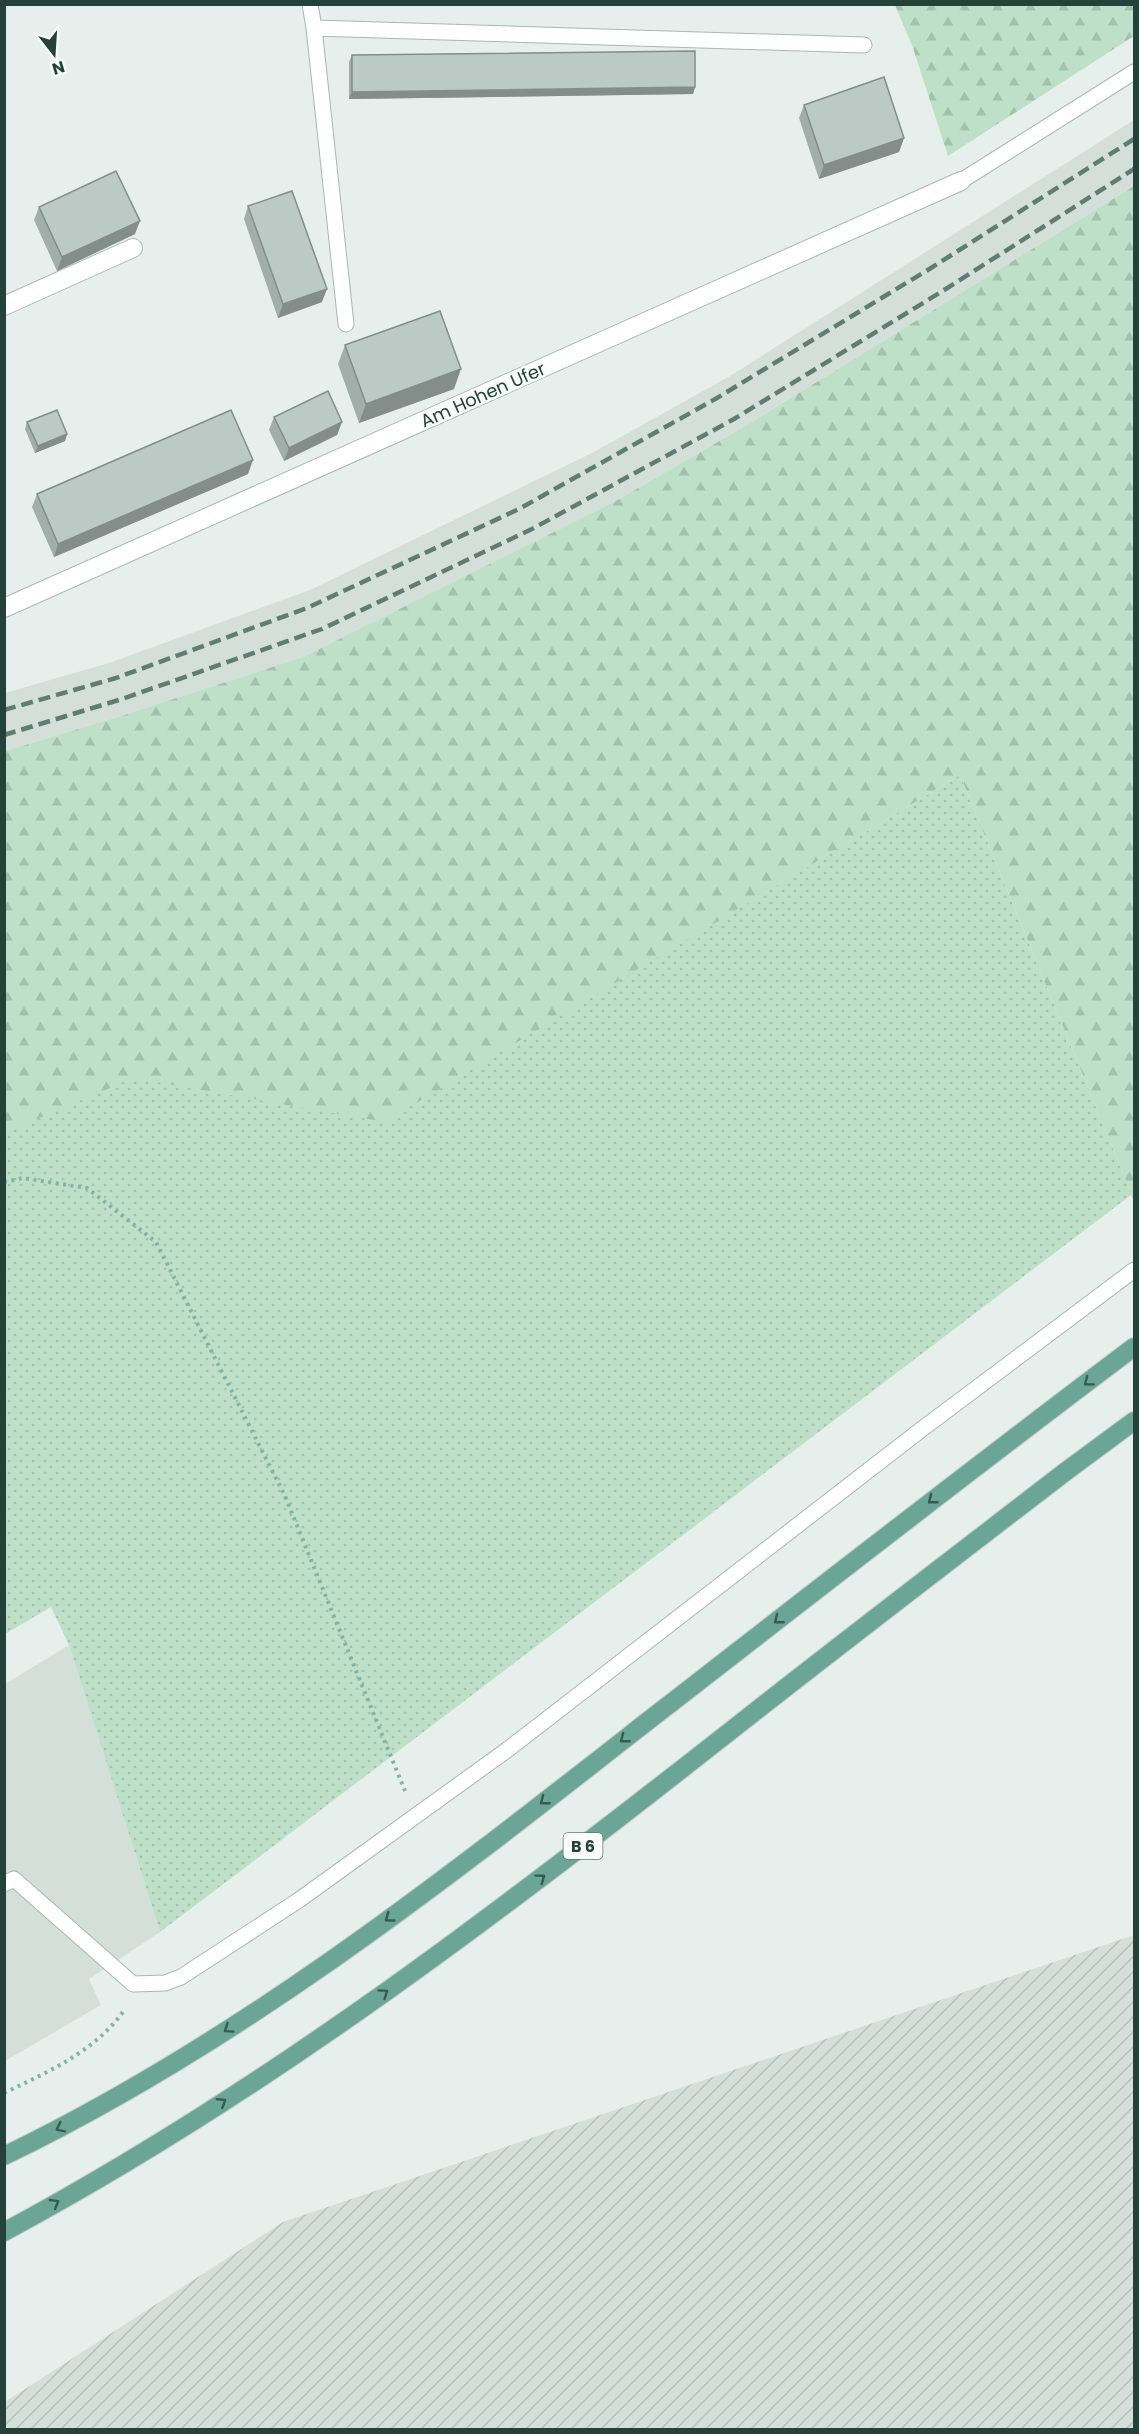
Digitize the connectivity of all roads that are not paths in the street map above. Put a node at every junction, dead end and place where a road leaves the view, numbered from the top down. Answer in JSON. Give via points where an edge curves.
{"nodes":[{"id":1,"x":310,"y":4,"type":"edge"},
{"id":2,"x":314,"y":28,"type":"junction"},
{"id":3,"x":864,"y":45,"type":"dead end"},
{"id":4,"x":1134,"y":72,"type":"edge"},
{"id":5,"x":961,"y":181,"type":"joint"},
{"id":6,"x":132,"y":248,"type":"dead end"},
{"id":7,"x":4,"y":306,"type":"edge"},
{"id":8,"x":346,"y":324,"type":"dead end"},
{"id":9,"x":4,"y":608,"type":"edge"},
{"id":10,"x":1134,"y":1270,"type":"edge"},
{"id":11,"x":1134,"y":1347,"type":"edge"},
{"id":12,"x":1134,"y":1421,"type":"edge"},
{"id":13,"x":4,"y":1884,"type":"edge"},
{"id":14,"x":4,"y":2156,"type":"edge"},
{"id":15,"x":4,"y":2232,"type":"edge"}],
"edges":[{"from":1,"to":2,"type":"lane"},
{"from":2,"to":3,"type":"lane"},
{"from":2,"to":8,"type":"lane"},
{"from":4,"to":5,"type":"lane"},
{"from":5,"to":9,"type":"street","name":"Am Hohen Ufer"},
{"from":6,"to":7,"type":"street"},
{"from":10,"to":13,"type":"lane","via":[[507,1750],[300,1900],[181,1977],[165,1983],[133,1984],[14,1879]]},
{"from":11,"to":14,"type":"main road","one_way":true,"via":[[411,1903],[215,2039],[85,2116]]},
{"from":15,"to":12,"type":"main road","number":"B 6","one_way":true,"via":[[227,2099],[453,1944]]}]}
